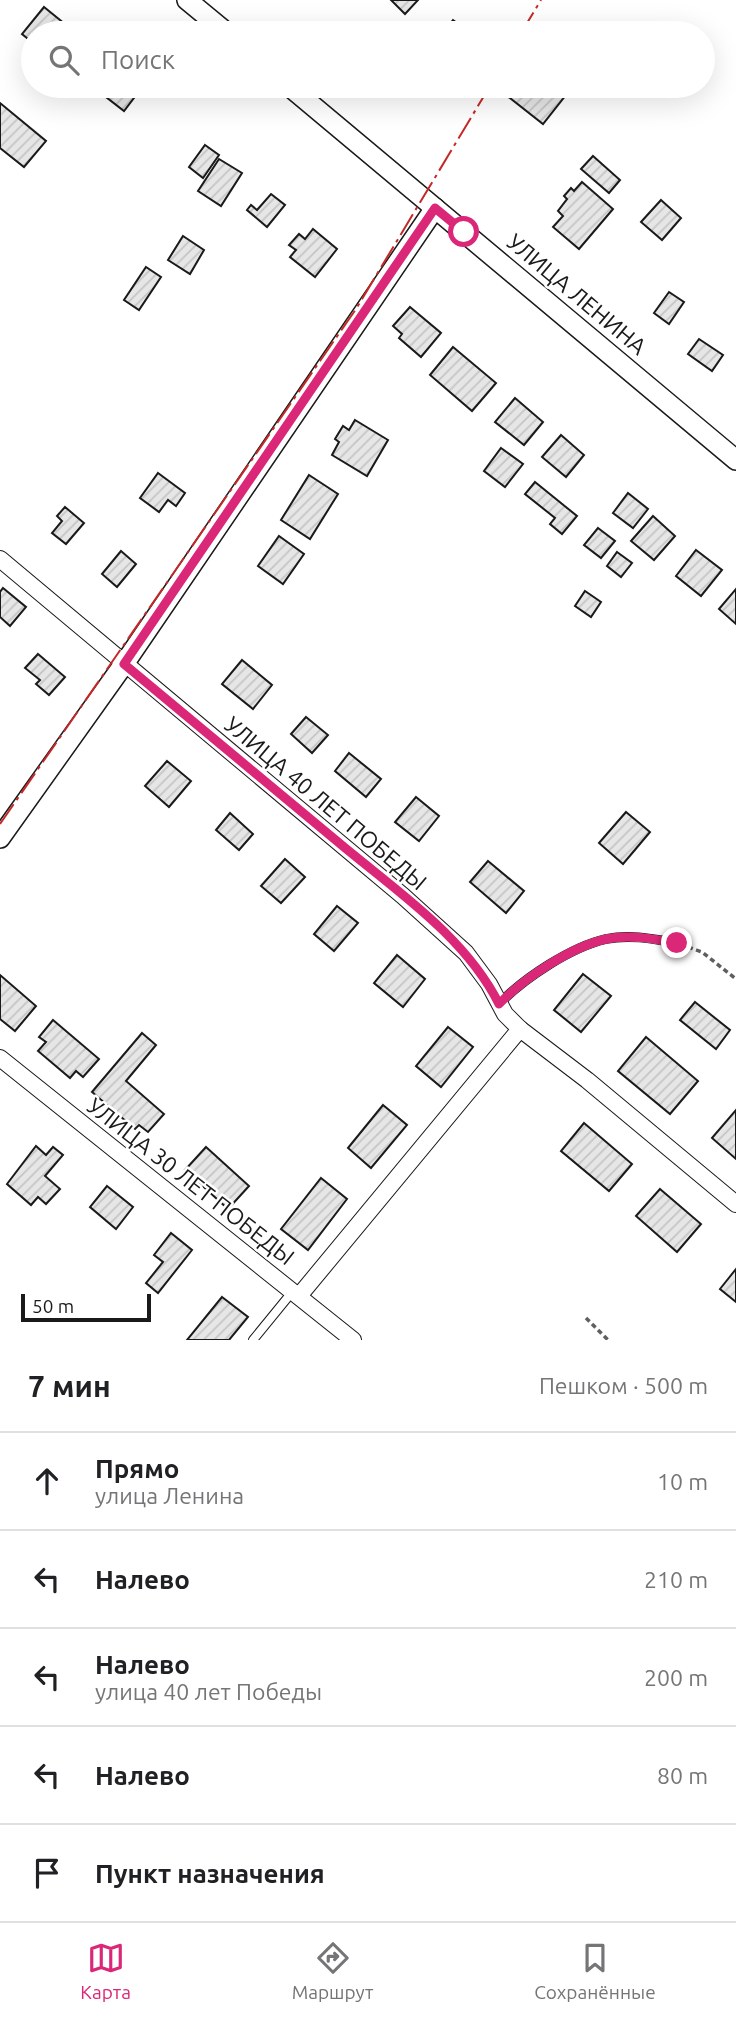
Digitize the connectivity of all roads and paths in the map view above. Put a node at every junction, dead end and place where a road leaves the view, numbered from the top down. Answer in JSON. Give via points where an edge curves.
{"nodes":[{"id":1,"x":187,"y":0,"type":"edge"},
{"id":2,"x":212,"y":21,"type":"edge"},
{"id":3,"x":303,"y":98,"type":"edge"},
{"id":4,"x":435,"y":208,"type":"junction"},
{"id":5,"x":736,"y":460,"type":"edge"},
{"id":6,"x":0,"y":559,"type":"edge"},
{"id":7,"x":124,"y":664,"type":"junction"},
{"id":8,"x":0,"y":838,"type":"edge"},
{"id":9,"x":677,"y":943,"type":"joint"},
{"id":10,"x":736,"y":979,"type":"edge"},
{"id":11,"x":499,"y":1004,"type":"junction"},
{"id":12,"x":520,"y":1030,"type":"junction"},
{"id":13,"x":0,"y":1058,"type":"edge"},
{"id":14,"x":736,"y":1204,"type":"edge"},
{"id":15,"x":296,"y":1293,"type":"junction"},
{"id":16,"x":586,"y":1318,"type":"dead end"},
{"id":17,"x":348,"y":1338,"type":"edge"},
{"id":18,"x":253,"y":1340,"type":"edge"},
{"id":19,"x":608,"y":1340,"type":"edge"}],
"edges":[{"from":1,"to":2,"type":"street"},
{"from":3,"to":4,"type":"street","name":"УЛИЦА ЛЕНИНА"},
{"from":4,"to":5,"type":"street","name":"УЛИЦА ЛЕНИНА"},
{"from":4,"to":7,"type":"street"},
{"from":6,"to":7,"type":"street","name":"УЛИЦА 40 ЛЕТ ПОБЕДЫ"},
{"from":7,"to":8,"type":"street"},
{"from":7,"to":11,"type":"street","name":"УЛИЦА 40 ЛЕТ ПОБЕДЫ","via":[[466,953]]},
{"from":9,"to":10,"type":"path","via":[[702,953]]},
{"from":9,"to":11,"type":"lane","via":[[645,937],[606,939],[522,981]]},
{"from":11,"to":12,"type":"street","name":"УЛИЦА 40 ЛЕТ ПОБЕДЫ"},
{"from":12,"to":14,"type":"street","name":"УЛИЦА 40 ЛЕТ ПОБЕДЫ"},
{"from":12,"to":15,"type":"street"},
{"from":13,"to":15,"type":"street","name":"УЛИЦА 30 ЛЕТ ПОБЕДЫ"},
{"from":15,"to":17,"type":"street","name":"УЛИЦА 30 ЛЕТ ПОБЕДЫ"},
{"from":15,"to":18,"type":"lane"},
{"from":16,"to":19,"type":"path"}]}
